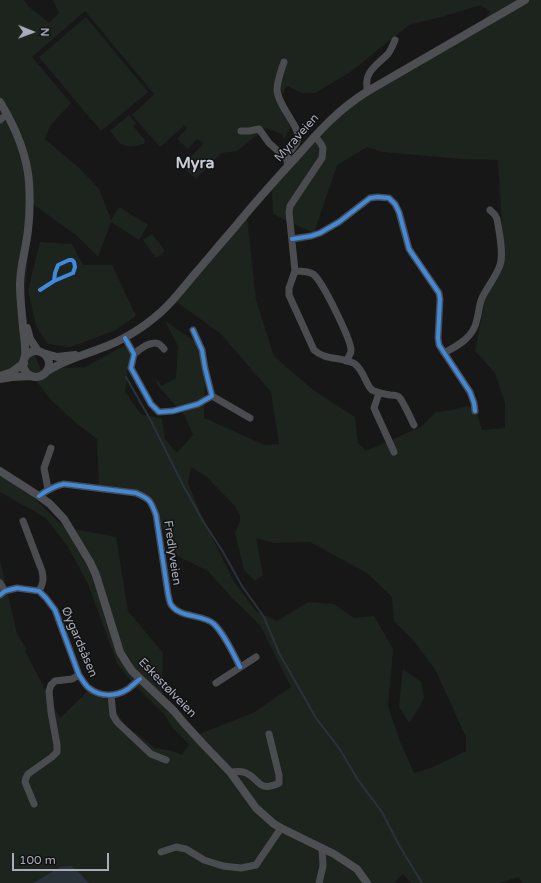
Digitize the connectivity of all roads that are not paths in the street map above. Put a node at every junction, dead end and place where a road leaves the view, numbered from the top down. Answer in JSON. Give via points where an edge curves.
{"nodes":[{"id":1,"x":525,"y":0,"type":"edge"},
{"id":2,"x":395,"y":40,"type":"dead end"},
{"id":3,"x":284,"y":62,"type":"dead end"},
{"id":4,"x":368,"y":91,"type":"junction"},
{"id":5,"x":0,"y":102,"type":"edge"},
{"id":6,"x":7,"y":114,"type":"junction"},
{"id":7,"x":0,"y":120,"type":"edge"},
{"id":8,"x":241,"y":131,"type":"dead end"},
{"id":9,"x":314,"y":136,"type":"junction"},
{"id":10,"x":287,"y":162,"type":"junction"},
{"id":11,"x":490,"y":210,"type":"dead end"},
{"id":12,"x":292,"y":238,"type":"junction"},
{"id":13,"x":295,"y":271,"type":"junction"},
{"id":14,"x":22,"y":308,"type":"junction"},
{"id":15,"x":193,"y":330,"type":"dead end"},
{"id":16,"x":125,"y":338,"type":"junction"},
{"id":17,"x":164,"y":348,"type":"dead end"},
{"id":18,"x":40,"y":352,"type":"junction"},
{"id":19,"x":84,"y":354,"type":"junction"},
{"id":20,"x":134,"y":354,"type":"junction"},
{"id":21,"x":444,"y":354,"type":"junction"},
{"id":22,"x":24,"y":360,"type":"junction"},
{"id":23,"x":346,"y":361,"type":"junction"},
{"id":24,"x":46,"y":372,"type":"junction"},
{"id":25,"x":0,"y":376,"type":"edge"},
{"id":26,"x":32,"y":376,"type":"junction"},
{"id":27,"x":0,"y":380,"type":"edge"},
{"id":28,"x":379,"y":393,"type":"junction"},
{"id":29,"x":212,"y":396,"type":"junction"},
{"id":30,"x":475,"y":411,"type":"dead end"},
{"id":31,"x":250,"y":418,"type":"dead end"},
{"id":32,"x":414,"y":425,"type":"dead end"},
{"id":33,"x":51,"y":448,"type":"dead end"},
{"id":34,"x":394,"y":452,"type":"dead end"},
{"id":35,"x":0,"y":471,"type":"edge"},
{"id":36,"x":48,"y":489,"type":"junction"},
{"id":37,"x":39,"y":496,"type":"junction"},
{"id":38,"x":23,"y":521,"type":"dead end"},
{"id":39,"x":0,"y":583,"type":"edge"},
{"id":40,"x":39,"y":591,"type":"junction"},
{"id":41,"x":2,"y":593,"type":"edge"},
{"id":42,"x":256,"y":657,"type":"dead end"},
{"id":43,"x":240,"y":667,"type":"junction"},
{"id":44,"x":80,"y":675,"type":"junction"},
{"id":45,"x":140,"y":679,"type":"junction"},
{"id":46,"x":216,"y":684,"type":"dead end"},
{"id":47,"x":111,"y":695,"type":"junction"},
{"id":48,"x":269,"y":734,"type":"dead end"},
{"id":49,"x":166,"y":760,"type":"dead end"},
{"id":50,"x":230,"y":772,"type":"junction"},
{"id":51,"x":34,"y":804,"type":"dead end"},
{"id":52,"x":281,"y":828,"type":"junction"},
{"id":53,"x":322,"y":848,"type":"junction"},
{"id":54,"x":161,"y":852,"type":"dead end"},
{"id":55,"x":319,"y":883,"type":"edge"},
{"id":56,"x":367,"y":883,"type":"edge"}],
"edges":[{"from":1,"to":4,"type":"main road","name":"Myraveien"},
{"from":2,"to":4,"type":"street","via":[[388,53],[367,76]]},
{"from":3,"to":10,"type":"street","via":[[278,83],[278,95],[298,135]]},
{"from":4,"to":9,"type":"main road","name":"Myraveien","via":[[355,98]]},
{"from":5,"to":6,"type":"main road"},
{"from":6,"to":7,"type":"street"},
{"from":6,"to":14,"type":"main road","via":[[25,158],[29,180],[28,232],[20,284]]},
{"from":8,"to":10,"type":"street","via":[[259,130]]},
{"from":9,"to":10,"type":"main road","name":"Myraveien"},
{"from":9,"to":12,"type":"street","via":[[322,144],[322,158],[290,206]]},
{"from":10,"to":16,"type":"main road","name":"Myraveien","via":[[176,297]]},
{"from":11,"to":21,"type":"street","via":[[497,219],[500,232],[500,265],[482,298],[475,328],[459,346]]},
{"from":12,"to":13,"type":"street"},
{"from":12,"to":21,"type":"street","via":[[320,233],[370,198],[389,198],[399,212],[409,249],[439,293],[438,338]]},
{"from":13,"to":23,"type":"street","via":[[308,272],[320,282],[350,344],[351,351]]},
{"from":13,"to":23,"type":"street","via":[[289,296],[314,350],[318,354]]},
{"from":14,"to":18,"type":"main road","via":[[30,339]]},
{"from":14,"to":22,"type":"main road","via":[[26,349]]},
{"from":15,"to":29,"type":"street","via":[[202,350]]},
{"from":16,"to":19,"type":"main road","name":"Myraveien"},
{"from":16,"to":20,"type":"street"},
{"from":17,"to":20,"type":"street","via":[[152,343]]},
{"from":18,"to":19,"type":"main road","name":"Myraveien","via":[[57,357]]},
{"from":18,"to":22,"type":"main road","via":[[33,352]]},
{"from":18,"to":24,"type":"main road","via":[[49,362]]},
{"from":19,"to":24,"type":"main road","name":"Myraveien"},
{"from":20,"to":29,"type":"street","via":[[131,368],[151,404],[159,412],[198,404]]},
{"from":21,"to":30,"type":"street","via":[[470,392]]},
{"from":22,"to":25,"type":"main road","via":[[12,372]]},
{"from":22,"to":26,"type":"main road","via":[[24,368]]},
{"from":23,"to":28,"type":"street","via":[[359,368],[371,389]]},
{"from":24,"to":26,"type":"main road","via":[[38,377]]},
{"from":26,"to":27,"type":"main road"},
{"from":28,"to":32,"type":"street","via":[[400,398]]},
{"from":28,"to":34,"type":"street","via":[[374,408]]},
{"from":29,"to":31,"type":"street"},
{"from":33,"to":36,"type":"street","via":[[44,468]]},
{"from":35,"to":37,"type":"main road","name":"Eskestølveien"},
{"from":36,"to":37,"type":"street","name":"Fredlyveien"},
{"from":36,"to":43,"type":"street","name":"Fredlyveien","via":[[64,484],[136,494],[146,498],[156,515],[171,605],[188,615],[213,624]]},
{"from":37,"to":45,"type":"main road","name":"Eskestølveien","via":[[64,518],[90,562],[101,587],[120,652]]},
{"from":38,"to":40,"type":"street","via":[[44,578]]},
{"from":39,"to":41,"type":"street"},
{"from":40,"to":41,"type":"street","via":[[17,588]]},
{"from":40,"to":44,"type":"street","name":"Øygardsåsen","via":[[54,610]]},
{"from":42,"to":43,"type":"street"},
{"from":43,"to":46,"type":"street"},
{"from":44,"to":47,"type":"street","name":"Øygardsåsen","via":[[89,688],[104,695]]},
{"from":44,"to":51,"type":"street","name":"Øygardsåsen","via":[[72,679],[55,681],[51,685],[49,691],[57,752],[26,778],[25,782]]},
{"from":45,"to":47,"type":"street","via":[[128,690]]},
{"from":45,"to":50,"type":"main road","name":"Eskestølveien","via":[[174,711]]},
{"from":47,"to":49,"type":"street","via":[[113,715],[117,722],[151,754]]},
{"from":48,"to":50,"type":"street","via":[[279,775],[278,783],[271,787],[262,786],[247,773]]},
{"from":50,"to":52,"type":"main road","name":"Eskestølveien","via":[[256,808]]},
{"from":52,"to":53,"type":"main road","name":"Eskestølveien"},
{"from":52,"to":54,"type":"street","via":[[256,865],[241,868],[223,866],[176,847]]},
{"from":53,"to":55,"type":"street","via":[[323,866]]},
{"from":53,"to":56,"type":"main road","name":"Eskestølveien","via":[[357,869]]}]}
